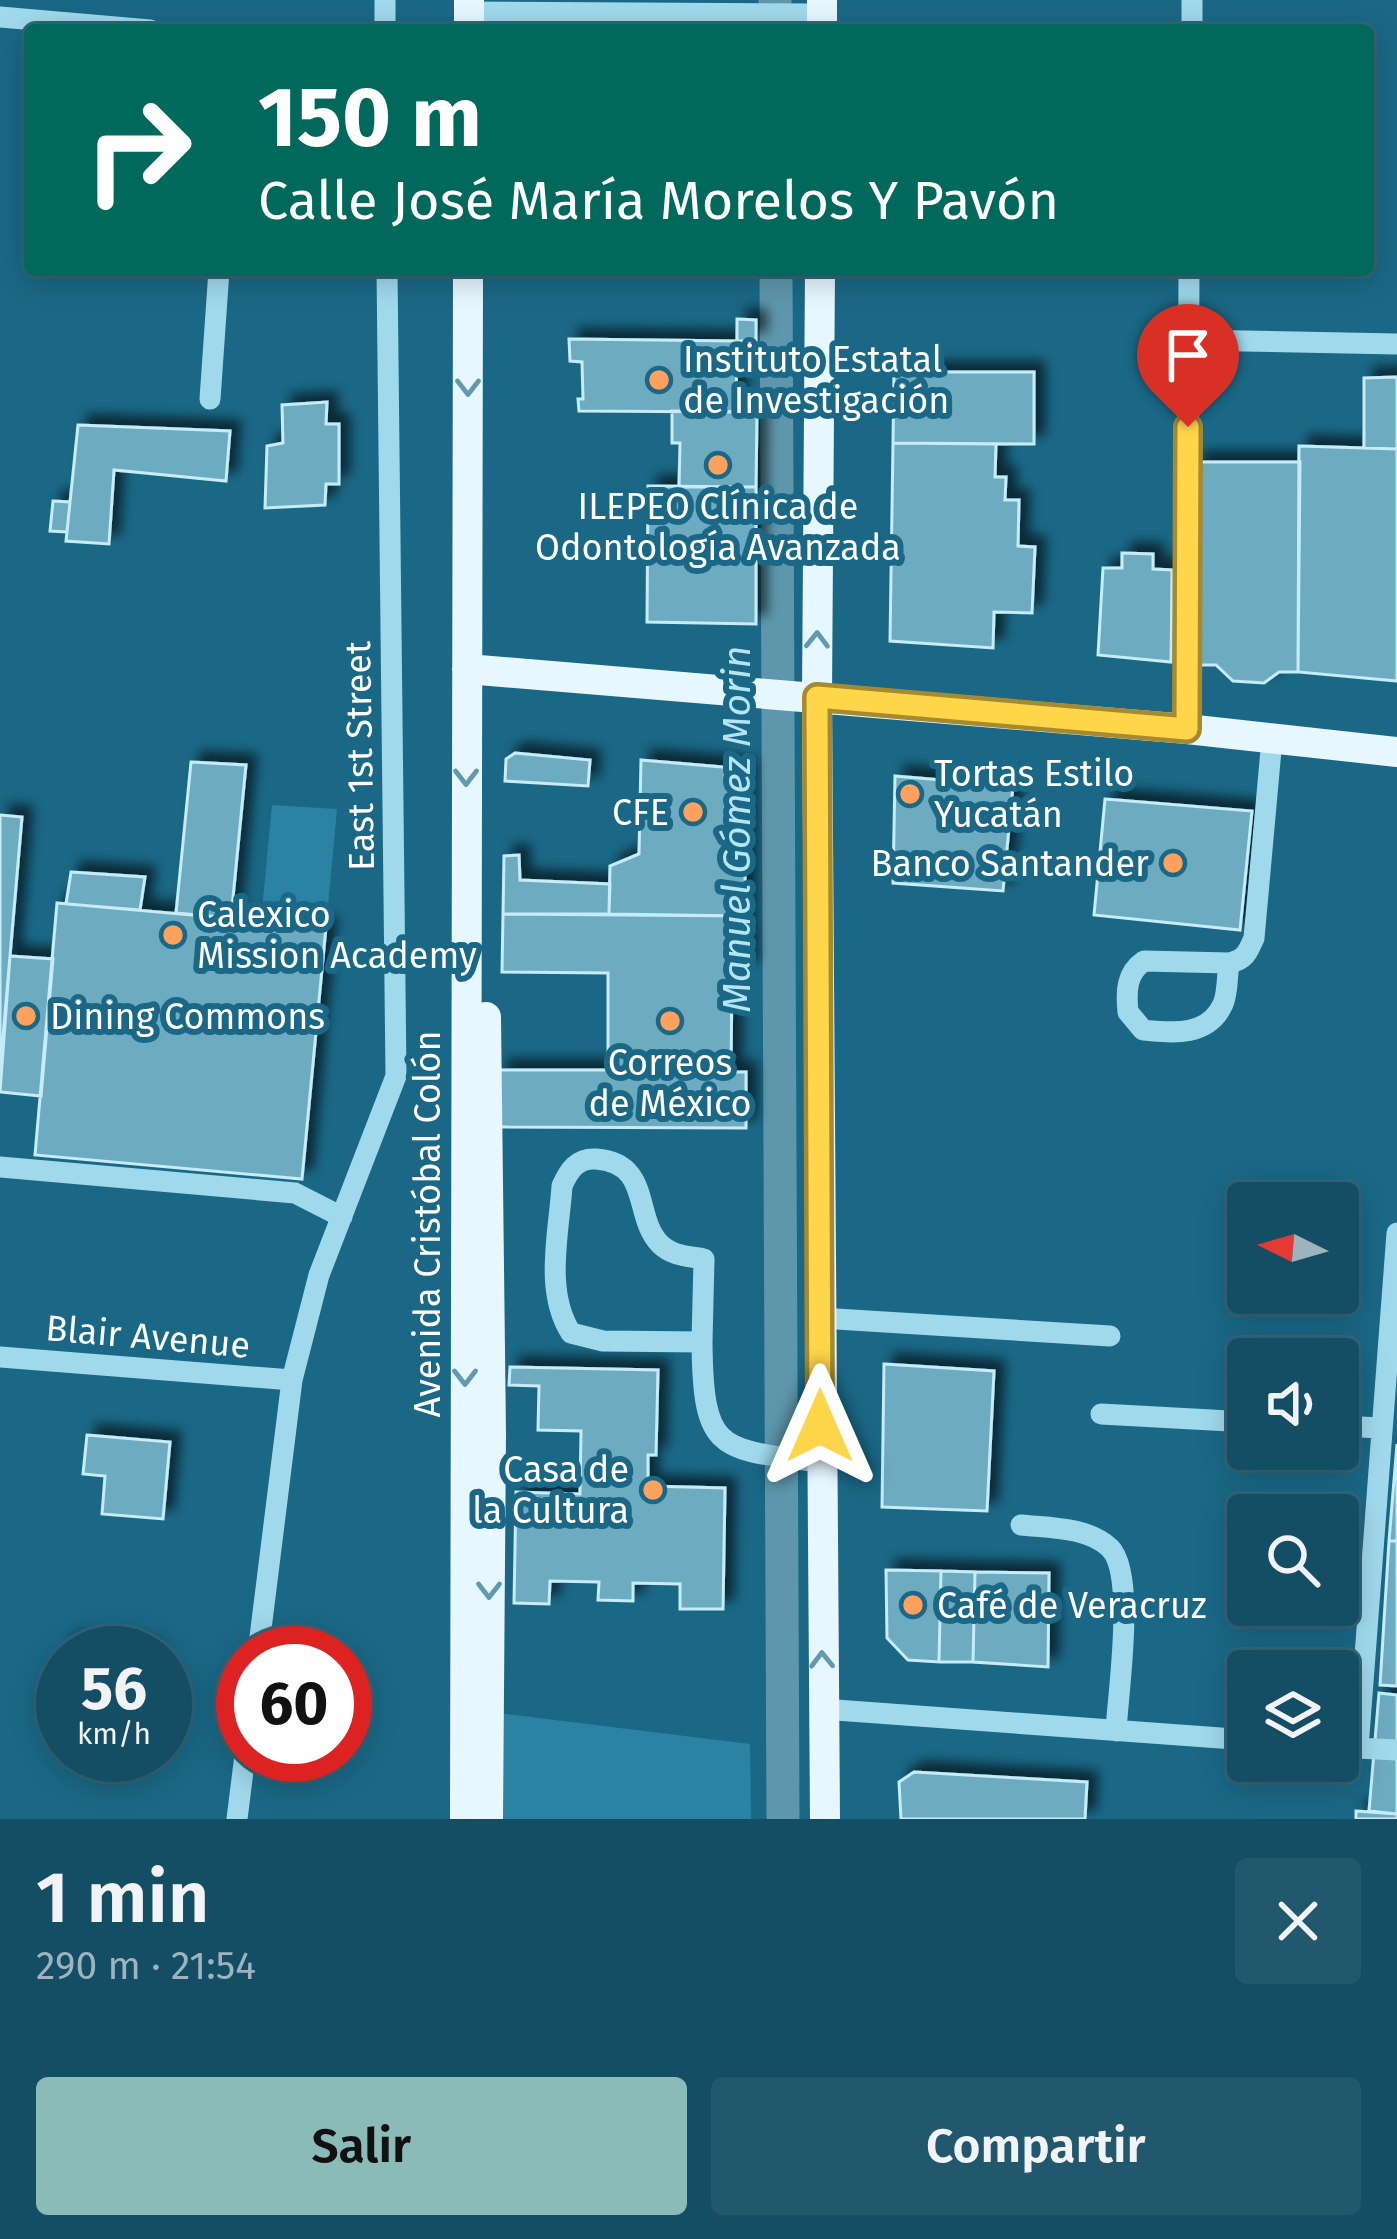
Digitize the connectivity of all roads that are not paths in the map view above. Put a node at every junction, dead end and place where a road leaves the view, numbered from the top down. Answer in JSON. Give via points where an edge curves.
{"nodes":[{"id":1,"x":695,"y":7,"type":"edge"},
{"id":2,"x":469,"y":14,"type":"edge"},
{"id":3,"x":822,"y":15,"type":"edge"},
{"id":4,"x":0,"y":17,"type":"edge"},
{"id":5,"x":78,"y":24,"type":"edge"},
{"id":6,"x":219,"y":276,"type":"edge"},
{"id":7,"x":387,"y":276,"type":"edge"},
{"id":8,"x":468,"y":276,"type":"edge"},
{"id":9,"x":820,"y":276,"type":"edge"},
{"id":10,"x":1189,"y":276,"type":"edge"},
{"id":11,"x":1188,"y":340,"type":"junction"},
{"id":12,"x":1397,"y":344,"type":"edge"},
{"id":13,"x":210,"y":399,"type":"dead end"},
{"id":14,"x":467,"y":669,"type":"junction"},
{"id":15,"x":817,"y":697,"type":"junction"},
{"id":16,"x":1187,"y":729,"type":"junction"},
{"id":17,"x":1272,"y":739,"type":"junction"},
{"id":18,"x":1397,"y":752,"type":"edge"},
{"id":19,"x":466,"y":887,"type":"junction"},
{"id":20,"x":1228,"y":963,"type":"junction"},
{"id":21,"x":0,"y":1167,"type":"edge"},
{"id":22,"x":342,"y":1217,"type":"junction"},
{"id":23,"x":1397,"y":1233,"type":"edge"},
{"id":24,"x":820,"y":1318,"type":"junction"},
{"id":25,"x":1110,"y":1336,"type":"dead end"},
{"id":26,"x":702,"y":1342,"type":"junction"},
{"id":27,"x":0,"y":1357,"type":"edge"},
{"id":28,"x":292,"y":1380,"type":"junction"},
{"id":29,"x":1101,"y":1414,"type":"dead end"},
{"id":30,"x":1227,"y":1421,"type":"edge"},
{"id":31,"x":1359,"y":1427,"type":"edge"},
{"id":32,"x":1382,"y":1429,"type":"junction"},
{"id":33,"x":820,"y":1462,"type":"junction"},
{"id":34,"x":1022,"y":1525,"type":"dead end"},
{"id":35,"x":260,"y":1626,"type":"edge"},
{"id":36,"x":1358,"y":1650,"type":"edge"},
{"id":37,"x":822,"y":1709,"type":"junction"},
{"id":38,"x":1116,"y":1730,"type":"junction"},
{"id":39,"x":1227,"y":1738,"type":"edge"},
{"id":40,"x":1359,"y":1748,"type":"edge"},
{"id":41,"x":1397,"y":1750,"type":"edge"},
{"id":42,"x":242,"y":1782,"type":"edge"},
{"id":43,"x":237,"y":1819,"type":"edge"},
{"id":44,"x":465,"y":1819,"type":"edge"},
{"id":45,"x":488,"y":1819,"type":"edge"},
{"id":46,"x":825,"y":1819,"type":"edge"}],
"edges":[{"from":1,"to":2,"type":"street"},
{"from":1,"to":3,"type":"street"},
{"from":4,"to":5,"type":"street"},
{"from":6,"to":13,"type":"street"},
{"from":7,"to":22,"type":"street","name":"East 1st Street","via":[[395,1076]]},
{"from":8,"to":14,"type":"main road","name":"Avenida Cristóbal Colón","one_way":true},
{"from":15,"to":9,"type":"main road","one_way":true},
{"from":10,"to":11,"type":"street"},
{"from":11,"to":12,"type":"street"},
{"from":11,"to":16,"type":"street"},
{"from":14,"to":15,"type":"main road"},
{"from":14,"to":19,"type":"main road","name":"Avenida Cristóbal Colón","one_way":true},
{"from":15,"to":16,"type":"main road"},
{"from":15,"to":24,"type":"main road"},
{"from":16,"to":17,"type":"main road"},
{"from":17,"to":18,"type":"main road"},
{"from":17,"to":20,"type":"street","via":[[1254,938],[1248,953]]},
{"from":19,"to":44,"type":"main road","name":"Avenida Cristóbal Colón","one_way":true},
{"from":19,"to":45,"type":"main road","one_way":true,"via":[[485,958]]},
{"from":20,"to":20,"type":"street","via":[[1144,961],[1128,983],[1128,1012],[1143,1030],[1201,1028],[1223,1004]]},
{"from":21,"to":22,"type":"street","via":[[295,1192]]},
{"from":22,"to":28,"type":"street","name":"East 1st Street"},
{"from":23,"to":32,"type":"street"},
{"from":24,"to":25,"type":"street"},
{"from":24,"to":33,"type":"main road"},
{"from":26,"to":26,"type":"street","via":[[571,1333],[556,1285],[562,1186],[580,1162],[625,1170],[659,1243],[704,1259]]},
{"from":26,"to":33,"type":"street","via":[[707,1408],[730,1447]]},
{"from":27,"to":28,"type":"street","name":"Blair Avenue"},
{"from":28,"to":35,"type":"street","name":"East 1st Street"},
{"from":29,"to":30,"type":"street"},
{"from":31,"to":32,"type":"street"},
{"from":32,"to":36,"type":"street"},
{"from":37,"to":33,"type":"main road","one_way":true},
{"from":34,"to":38,"type":"street","via":[[1094,1537],[1114,1551],[1124,1587]]},
{"from":37,"to":38,"type":"street"},
{"from":37,"to":46,"type":"main road"},
{"from":38,"to":39,"type":"street"},
{"from":40,"to":41,"type":"street"},
{"from":42,"to":43,"type":"street"}]}
